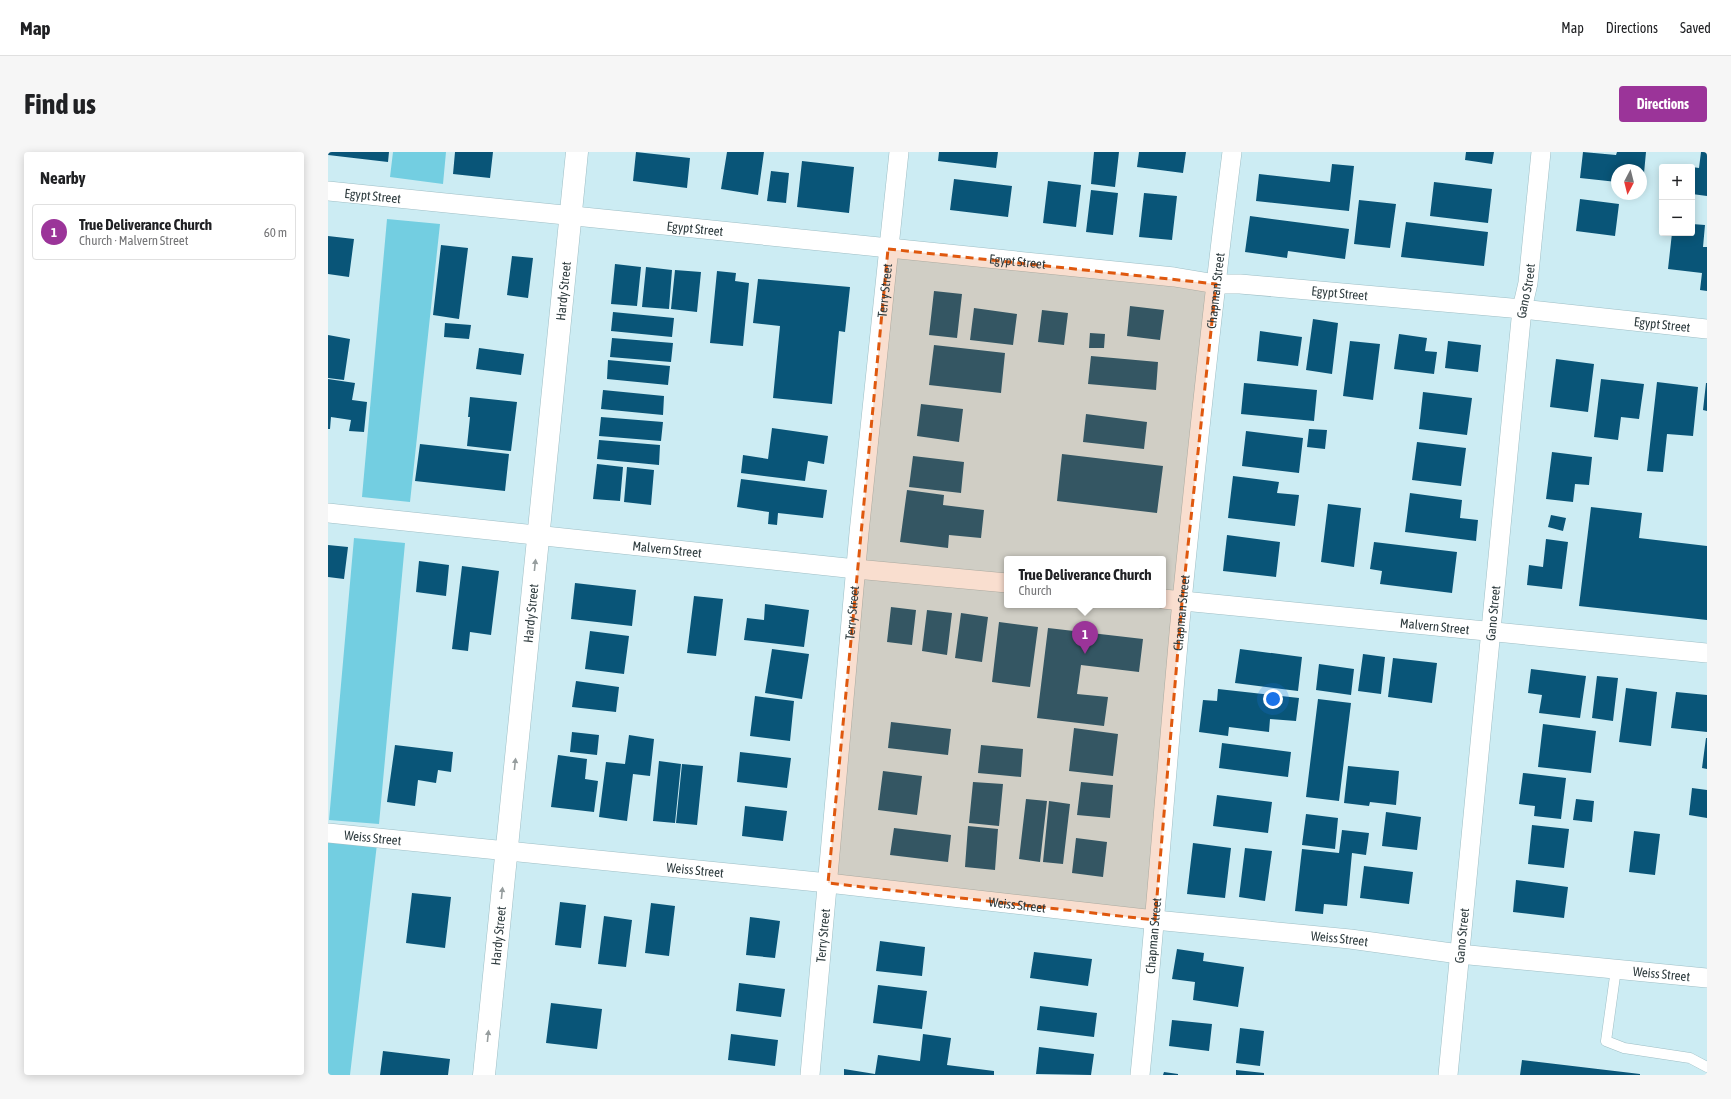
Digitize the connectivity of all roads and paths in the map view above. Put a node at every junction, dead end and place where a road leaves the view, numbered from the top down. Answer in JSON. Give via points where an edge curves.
{"nodes":[{"id":1,"x":577,"y":152,"type":"edge"},
{"id":2,"x":899,"y":152,"type":"edge"},
{"id":3,"x":1232,"y":152,"type":"edge"},
{"id":4,"x":1540,"y":152,"type":"edge"},
{"id":5,"x":328,"y":191,"type":"edge"},
{"id":6,"x":570,"y":216,"type":"junction"},
{"id":7,"x":888,"y":249,"type":"junction"},
{"id":8,"x":1216,"y":284,"type":"junction"},
{"id":9,"x":1522,"y":309,"type":"junction"},
{"id":10,"x":1707,"y":329,"type":"edge"},
{"id":11,"x":328,"y":513,"type":"edge"},
{"id":12,"x":538,"y":536,"type":"junction"},
{"id":13,"x":856,"y":569,"type":"junction"},
{"id":14,"x":1004,"y":583,"type":"edge"},
{"id":15,"x":1166,"y":599,"type":"edge"},
{"id":16,"x":1182,"y":602,"type":"junction"},
{"id":17,"x":1490,"y":631,"type":"junction"},
{"id":18,"x":1707,"y":653,"type":"edge"},
{"id":19,"x":328,"y":833,"type":"edge"},
{"id":20,"x":506,"y":851,"type":"junction"},
{"id":21,"x":828,"y":883,"type":"junction"},
{"id":22,"x":1155,"y":920,"type":"junction"},
{"id":23,"x":1459,"y":954,"type":"junction"},
{"id":24,"x":1616,"y":969,"type":"junction"},
{"id":25,"x":1707,"y":978,"type":"edge"},
{"id":26,"x":1707,"y":1067,"type":"edge"},
{"id":27,"x":484,"y":1075,"type":"edge"},
{"id":28,"x":810,"y":1075,"type":"edge"},
{"id":29,"x":1140,"y":1075,"type":"edge"},
{"id":30,"x":1448,"y":1075,"type":"edge"}],
"edges":[{"from":1,"to":6,"type":"main road","name":"Hardy Street"},
{"from":2,"to":7,"type":"street","name":"Terry Street"},
{"from":3,"to":8,"type":"street","name":"Chapman Street"},
{"from":4,"to":9,"type":"street","name":"Gano Street","via":[[1528,283]]},
{"from":5,"to":6,"type":"street","name":"Egypt Street"},
{"from":6,"to":7,"type":"street","name":"Egypt Street"},
{"from":6,"to":12,"type":"main road","name":"Hardy Street"},
{"from":7,"to":8,"type":"street","name":"Egypt Street","via":[[1174,277]]},
{"from":7,"to":13,"type":"street","name":"Terry Street"},
{"from":8,"to":9,"type":"street","name":"Egypt Street","via":[[1248,284]]},
{"from":8,"to":16,"type":"street","name":"Chapman Street"},
{"from":9,"to":10,"type":"street","name":"Egypt Street"},
{"from":9,"to":17,"type":"street","name":"Gano Street"},
{"from":11,"to":12,"type":"street","name":"Malvern Street"},
{"from":12,"to":13,"type":"street","name":"Malvern Street"},
{"from":20,"to":12,"type":"main road","name":"Hardy Street","one_way":true},
{"from":13,"to":14,"type":"street","name":"Malvern Street"},
{"from":13,"to":21,"type":"street","name":"Terry Street"},
{"from":15,"to":16,"type":"street","name":"Malvern Street"},
{"from":16,"to":17,"type":"street","name":"Malvern Street"},
{"from":16,"to":22,"type":"street","name":"Chapman Street"},
{"from":17,"to":18,"type":"street","name":"Malvern Street"},
{"from":17,"to":23,"type":"street","name":"Gano Street"},
{"from":19,"to":20,"type":"street","name":"Weiss Street"},
{"from":20,"to":21,"type":"street","name":"Weiss Street"},
{"from":27,"to":20,"type":"main road","name":"Hardy Street","one_way":true},
{"from":21,"to":22,"type":"street","name":"Weiss Street"},
{"from":21,"to":28,"type":"street","name":"Terry Street"},
{"from":22,"to":23,"type":"street","name":"Weiss Street","via":[[1350,939]]},
{"from":22,"to":29,"type":"street","name":"Chapman Street"},
{"from":23,"to":24,"type":"street","name":"Weiss Street"},
{"from":23,"to":30,"type":"street","name":"Gano Street"},
{"from":24,"to":25,"type":"street","name":"Weiss Street"},
{"from":24,"to":26,"type":"lane","via":[[1606,1042],[1624,1048],[1690,1058]]}]}
